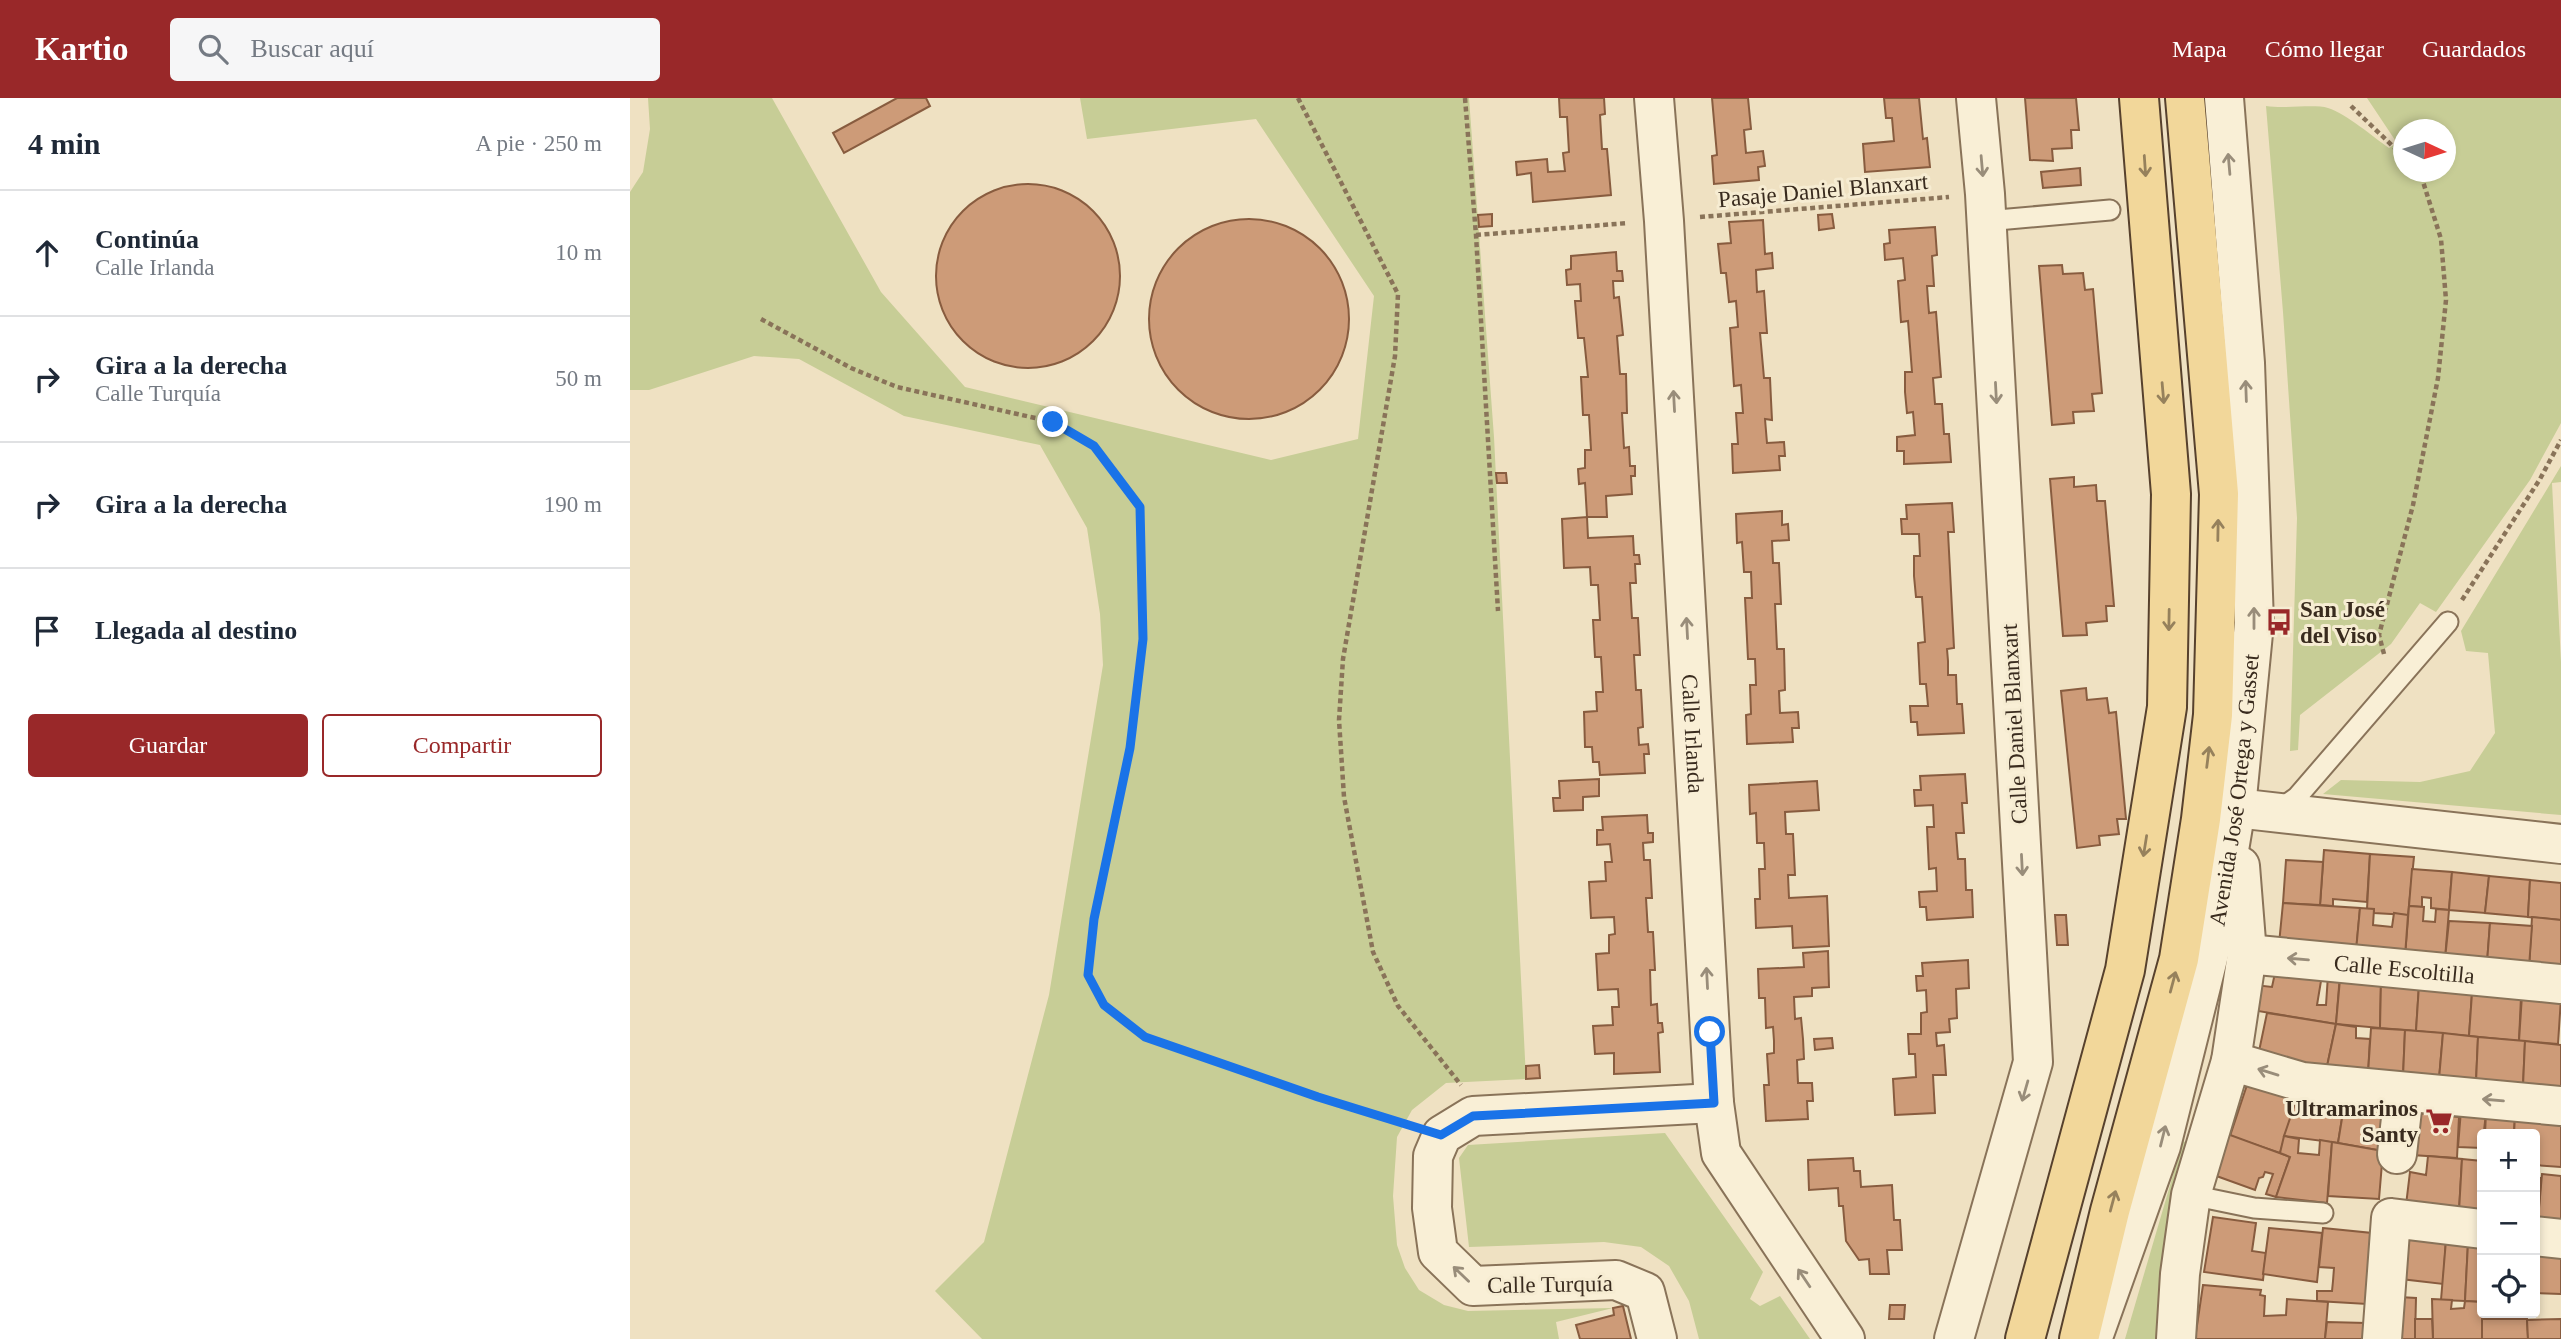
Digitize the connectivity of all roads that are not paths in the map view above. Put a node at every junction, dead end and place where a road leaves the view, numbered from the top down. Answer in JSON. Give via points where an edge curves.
{"nodes":[{"id":1,"x":1654,"y":98,"type":"edge"},
{"id":2,"x":1976,"y":98,"type":"edge"},
{"id":3,"x":2139,"y":98,"type":"edge"},
{"id":4,"x":2185,"y":98,"type":"edge"},
{"id":5,"x":2224,"y":98,"type":"edge"},
{"id":6,"x":2110,"y":210,"type":"dead end"},
{"id":7,"x":1986,"y":220,"type":"junction"},
{"id":8,"x":2448,"y":622,"type":"road end"},
{"id":9,"x":2236,"y":808,"type":"junction"},
{"id":10,"x":2276,"y":813,"type":"junction"},
{"id":11,"x":2561,"y":844,"type":"edge"},
{"id":12,"x":2247,"y":954,"type":"junction"},
{"id":13,"x":2561,"y":984,"type":"edge"},
{"id":14,"x":2231,"y":1061,"type":"junction"},
{"id":15,"x":2404,"y":1092,"type":"junction"},
{"id":16,"x":1714,"y":1103,"type":"junction"},
{"id":17,"x":2561,"y":1106,"type":"edge"},
{"id":18,"x":2397,"y":1154,"type":"dead end"},
{"id":19,"x":2191,"y":1195,"type":"junction"},
{"id":20,"x":2323,"y":1213,"type":"dead end"},
{"id":21,"x":2477,"y":1228,"type":"edge"},
{"id":22,"x":2540,"y":1237,"type":"edge"},
{"id":23,"x":2561,"y":1239,"type":"edge"},
{"id":24,"x":1946,"y":1334,"type":"edge"},
{"id":25,"x":1846,"y":1337,"type":"edge"},
{"id":26,"x":1657,"y":1339,"type":"edge"},
{"id":27,"x":2025,"y":1339,"type":"edge"},
{"id":28,"x":2080,"y":1339,"type":"edge"},
{"id":29,"x":2093,"y":1339,"type":"edge"},
{"id":30,"x":2176,"y":1339,"type":"edge"},
{"id":31,"x":2382,"y":1339,"type":"edge"}],
"edges":[{"from":16,"to":1,"type":"street","name":"Calle Irlanda","one_way":true},
{"from":2,"to":7,"type":"street","name":"Calle Daniel Blanxart","one_way":true},
{"from":3,"to":27,"type":"main road","one_way":true,"via":[[2171,494],[2167,707],[2125,971]]},
{"from":28,"to":4,"type":"main road","name":"Avenida José Ortega y Gasset","one_way":true,"via":[[2179,959],[2213,715],[2219,494]]},
{"from":9,"to":5,"type":"street","name":"Avenida José Ortega y Gasset","one_way":true,"via":[[2254,623],[2245,363]]},
{"from":6,"to":7,"type":"lane"},
{"from":7,"to":24,"type":"street","name":"Calle Daniel Blanxart","one_way":true,"via":[[2033,1062]]},
{"from":8,"to":10,"type":"lane","via":[[2297,797]]},
{"from":9,"to":10,"type":"street"},
{"from":9,"to":12,"type":"street"},
{"from":29,"to":9,"type":"street","name":"Avenida José Ortega y Gasset","one_way":true,"via":[[2161,1146],[2217,922]]},
{"from":10,"to":11,"type":"street"},
{"from":13,"to":12,"type":"street","name":"Calle Escoltilla","one_way":true},
{"from":12,"to":14,"type":"street"},
{"from":15,"to":14,"type":"street","one_way":true,"via":[[2302,1082]]},
{"from":14,"to":19,"type":"street"},
{"from":17,"to":15,"type":"street","one_way":true},
{"from":15,"to":18,"type":"street"},
{"from":25,"to":16,"type":"street","name":"Calle Irlanda","one_way":true,"via":[[1721,1153]]},
{"from":26,"to":16,"type":"street","name":"Calle Turquía","one_way":true,"via":[[1645,1292],[1616,1280],[1473,1286],[1438,1252],[1432,1208],[1433,1156],[1457,1125]]},
{"from":19,"to":20,"type":"lane","via":[[2254,1208]]},
{"from":19,"to":30,"type":"street"},
{"from":21,"to":31,"type":"street","via":[[2391,1218]]},
{"from":22,"to":23,"type":"street"}]}
